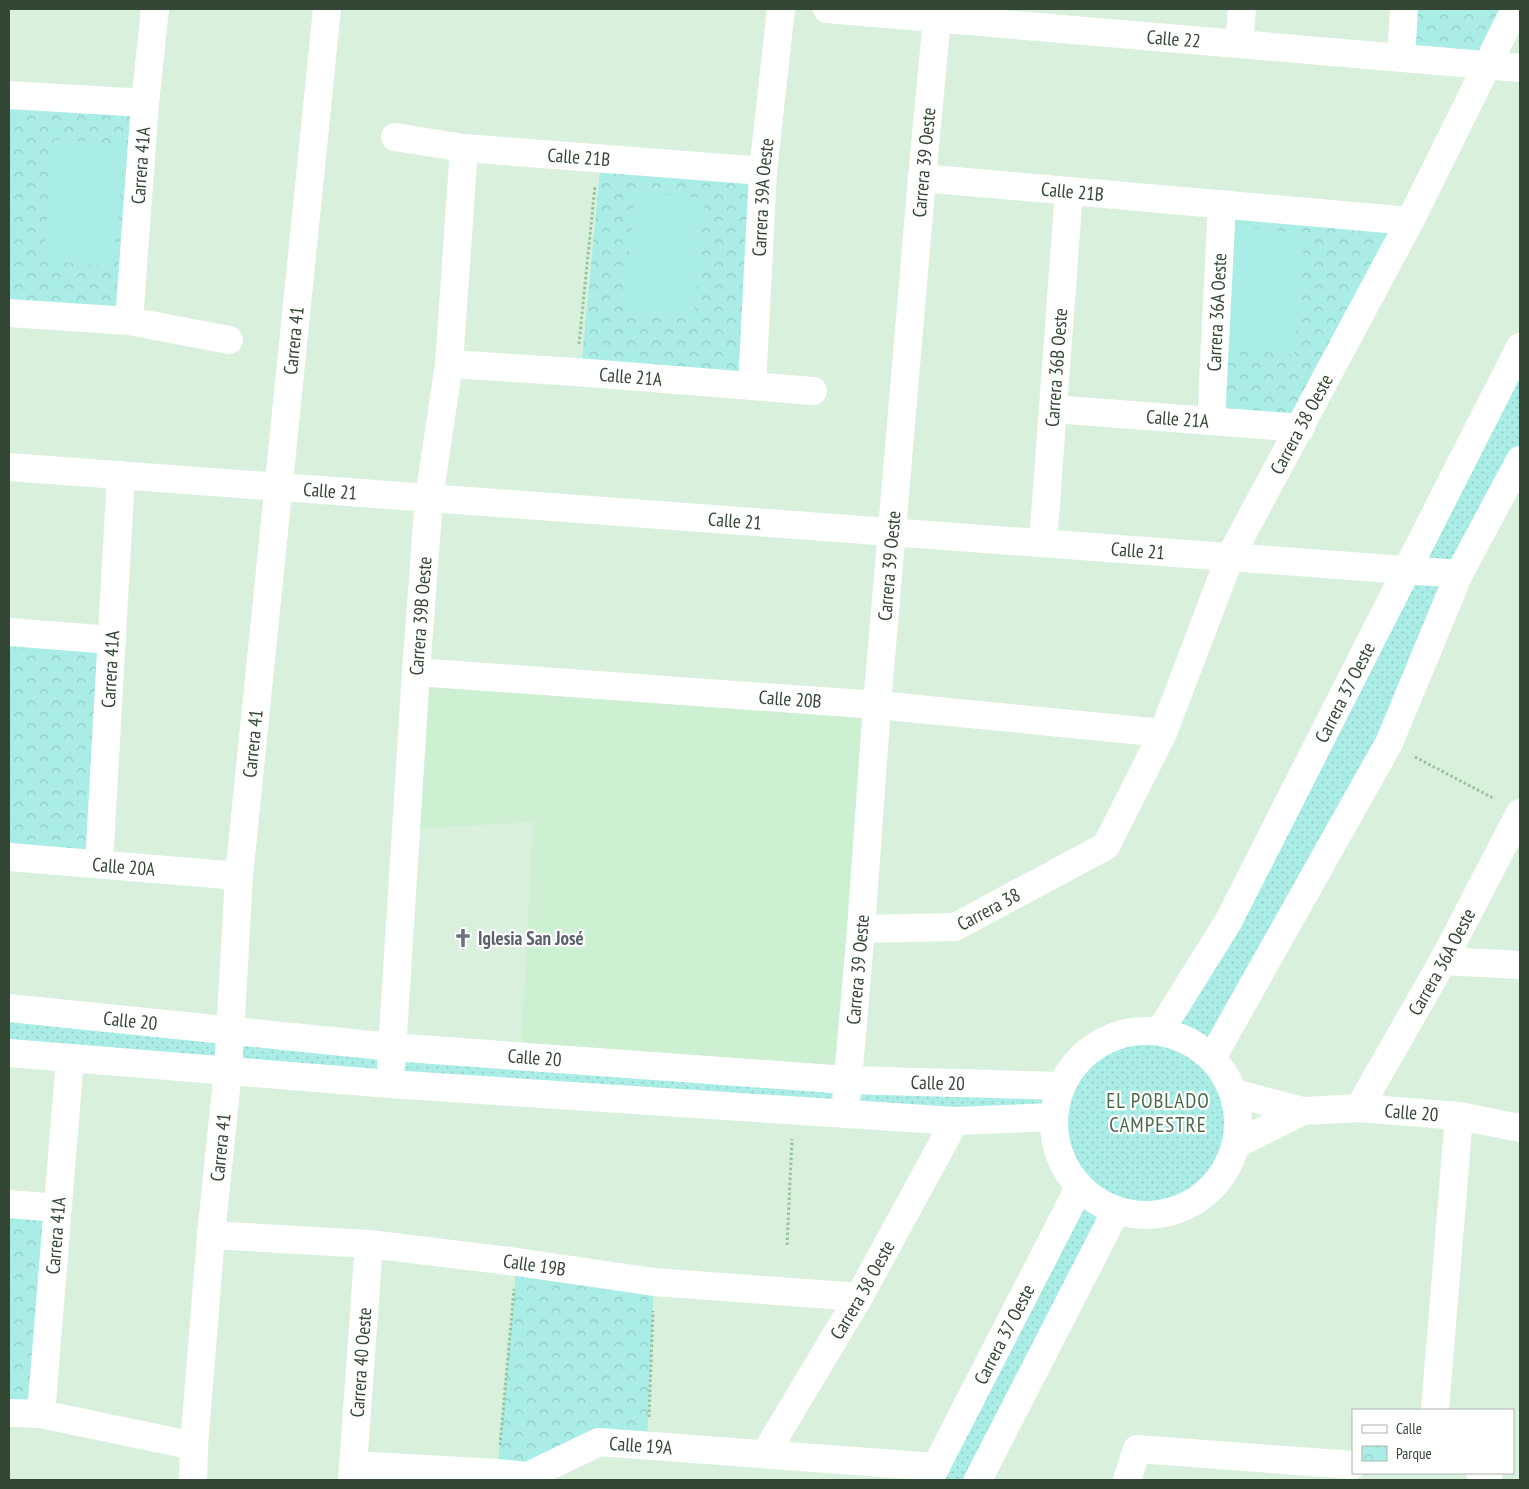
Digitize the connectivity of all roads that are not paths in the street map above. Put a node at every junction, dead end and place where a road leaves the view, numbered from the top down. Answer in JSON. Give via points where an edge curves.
{"nodes":[{"id":1,"x":155,"y":9,"type":"edge"},
{"id":2,"x":327,"y":9,"type":"edge"},
{"id":3,"x":781,"y":9,"type":"edge"},
{"id":4,"x":836,"y":9,"type":"edge"},
{"id":5,"x":1242,"y":9,"type":"edge"},
{"id":6,"x":1404,"y":9,"type":"edge"},
{"id":7,"x":1515,"y":9,"type":"edge"},
{"id":8,"x":937,"y":18,"type":"junction"},
{"id":9,"x":1240,"y":44,"type":"junction"},
{"id":10,"x":1401,"y":57,"type":"junction"},
{"id":11,"x":1486,"y":65,"type":"junction"},
{"id":12,"x":1520,"y":68,"type":"edge"},
{"id":13,"x":9,"y":95,"type":"edge"},
{"id":14,"x":145,"y":103,"type":"junction"},
{"id":15,"x":396,"y":137,"type":"dead end"},
{"id":16,"x":464,"y":148,"type":"junction"},
{"id":17,"x":763,"y":171,"type":"junction"},
{"id":18,"x":922,"y":178,"type":"junction"},
{"id":19,"x":1069,"y":191,"type":"junction"},
{"id":20,"x":1222,"y":204,"type":"junction"},
{"id":21,"x":1410,"y":221,"type":"junction"},
{"id":22,"x":9,"y":313,"type":"edge"},
{"id":23,"x":129,"y":321,"type":"junction"},
{"id":24,"x":229,"y":340,"type":"dead end"},
{"id":25,"x":1520,"y":347,"type":"edge"},
{"id":26,"x":449,"y":364,"type":"junction"},
{"id":27,"x":752,"y":386,"type":"junction"},
{"id":28,"x":813,"y":391,"type":"dead end"},
{"id":29,"x":1054,"y":409,"type":"junction"},
{"id":30,"x":1211,"y":421,"type":"junction"},
{"id":31,"x":1301,"y":428,"type":"junction"},
{"id":32,"x":1520,"y":460,"type":"edge"},
{"id":33,"x":9,"y":466,"type":"edge"},
{"id":34,"x":120,"y":475,"type":"junction"},
{"id":35,"x":278,"y":486,"type":"junction"},
{"id":36,"x":429,"y":498,"type":"junction"},
{"id":37,"x":892,"y":532,"type":"junction"},
{"id":38,"x":1043,"y":543,"type":"junction"},
{"id":39,"x":1230,"y":557,"type":"junction"},
{"id":40,"x":1406,"y":570,"type":"junction"},
{"id":41,"x":1459,"y":574,"type":"junction"},
{"id":42,"x":9,"y":632,"type":"edge"},
{"id":43,"x":112,"y":640,"type":"junction"},
{"id":44,"x":416,"y":672,"type":"junction"},
{"id":45,"x":877,"y":705,"type":"junction"},
{"id":46,"x":1163,"y":733,"type":"junction"},
{"id":47,"x":1512,"y":808,"type":"edge"},
{"id":48,"x":1106,"y":846,"type":"joint"},
{"id":49,"x":9,"y":857,"type":"edge"},
{"id":50,"x":99,"y":864,"type":"junction"},
{"id":51,"x":239,"y":876,"type":"junction"},
{"id":52,"x":861,"y":929,"type":"junction"},
{"id":53,"x":1443,"y":961,"type":"junction"},
{"id":54,"x":1520,"y":965,"type":"edge"},
{"id":55,"x":9,"y":1008,"type":"edge"},
{"id":56,"x":231,"y":1031,"type":"junction"},
{"id":57,"x":1160,"y":1031,"type":"junction"},
{"id":58,"x":392,"y":1047,"type":"junction"},
{"id":59,"x":9,"y":1053,"type":"edge"},
{"id":60,"x":70,"y":1058,"type":"junction"},
{"id":61,"x":1212,"y":1058,"type":"junction"},
{"id":62,"x":228,"y":1070,"type":"junction"},
{"id":63,"x":847,"y":1080,"type":"junction"},
{"id":64,"x":390,"y":1084,"type":"junction"},
{"id":65,"x":1060,"y":1086,"type":"junction"},
{"id":66,"x":1234,"y":1093,"type":"junction"},
{"id":67,"x":1359,"y":1108,"type":"junction"},
{"id":68,"x":1303,"y":1111,"type":"junction"},
{"id":69,"x":845,"y":1114,"type":"junction"},
{"id":70,"x":1459,"y":1116,"type":"junction"},
{"id":71,"x":1053,"y":1117,"type":"junction"},
{"id":72,"x":955,"y":1121,"type":"junction"},
{"id":73,"x":1520,"y":1128,"type":"edge"},
{"id":74,"x":1237,"y":1144,"type":"junction"},
{"id":75,"x":1079,"y":1188,"type":"junction"},
{"id":76,"x":9,"y":1204,"type":"edge"},
{"id":77,"x":58,"y":1208,"type":"junction"},
{"id":78,"x":1116,"y":1211,"type":"junction"},
{"id":79,"x":211,"y":1235,"type":"junction"},
{"id":80,"x":369,"y":1244,"type":"junction"},
{"id":81,"x":858,"y":1297,"type":"junction"},
{"id":82,"x":1435,"y":1409,"type":"edge"},
{"id":83,"x":9,"y":1413,"type":"edge"},
{"id":84,"x":41,"y":1414,"type":"junction"},
{"id":85,"x":194,"y":1446,"type":"junction"},
{"id":86,"x":765,"y":1454,"type":"junction"},
{"id":87,"x":1352,"y":1464,"type":"edge"},
{"id":88,"x":352,"y":1472,"type":"edge"},
{"id":89,"x":933,"y":1473,"type":"edge"},
{"id":90,"x":193,"y":1480,"type":"edge"},
{"id":91,"x":978,"y":1480,"type":"edge"},
{"id":92,"x":1127,"y":1480,"type":"edge"}],
"edges":[{"from":1,"to":14,"type":"street","name":"Carrera 41A"},
{"from":2,"to":35,"type":"street","name":"Carrera 41"},
{"from":3,"to":17,"type":"street","name":"Carrera 39A Oeste"},
{"from":4,"to":8,"type":"street","name":"Calle 22"},
{"from":5,"to":9,"type":"street"},
{"from":6,"to":10,"type":"street"},
{"from":7,"to":11,"type":"street","name":"Carrera 38 Oeste"},
{"from":8,"to":9,"type":"street","name":"Calle 22"},
{"from":8,"to":18,"type":"street","name":"Carrera 39 Oeste"},
{"from":9,"to":10,"type":"street","name":"Calle 22"},
{"from":10,"to":11,"type":"street","name":"Calle 22"},
{"from":11,"to":12,"type":"street","name":"Calle 22"},
{"from":11,"to":21,"type":"street","name":"Carrera 38 Oeste"},
{"from":13,"to":14,"type":"street"},
{"from":14,"to":23,"type":"street","name":"Carrera 41A"},
{"from":15,"to":16,"type":"street","name":"Calle 21B"},
{"from":16,"to":17,"type":"street","name":"Calle 21B"},
{"from":16,"to":26,"type":"street","name":"Carrera 39B Oeste"},
{"from":17,"to":27,"type":"street","name":"Carrera 39A Oeste"},
{"from":18,"to":19,"type":"street","name":"Calle 21B"},
{"from":18,"to":37,"type":"street","name":"Carrera 39 Oeste"},
{"from":19,"to":20,"type":"street","name":"Calle 21B"},
{"from":19,"to":29,"type":"street","name":"Carrera 36B Oeste"},
{"from":20,"to":21,"type":"street","name":"Calle 21B"},
{"from":20,"to":30,"type":"street","name":"Carrera 36A Oeste"},
{"from":21,"to":31,"type":"street","name":"Carrera 38 Oeste"},
{"from":22,"to":23,"type":"street"},
{"from":23,"to":24,"type":"street"},
{"from":25,"to":40,"type":"street","name":"Carrera 37 Oeste"},
{"from":26,"to":27,"type":"street","name":"Calle 21A"},
{"from":26,"to":36,"type":"street","name":"Carrera 39B Oeste"},
{"from":27,"to":28,"type":"street","name":"Calle 21A"},
{"from":29,"to":30,"type":"street","name":"Calle 21A"},
{"from":29,"to":38,"type":"street","name":"Carrera 36B Oeste"},
{"from":30,"to":31,"type":"street","name":"Calle 21A"},
{"from":31,"to":39,"type":"street","name":"Carrera 38 Oeste"},
{"from":32,"to":41,"type":"street"},
{"from":33,"to":34,"type":"street","name":"Calle 21"},
{"from":34,"to":35,"type":"street","name":"Calle 21"},
{"from":34,"to":43,"type":"street","name":"Carrera 41A"},
{"from":35,"to":36,"type":"street","name":"Calle 21"},
{"from":35,"to":51,"type":"street","name":"Carrera 41"},
{"from":36,"to":37,"type":"street","name":"Calle 21"},
{"from":36,"to":44,"type":"street","name":"Carrera 39B Oeste"},
{"from":37,"to":38,"type":"street","name":"Calle 21"},
{"from":37,"to":45,"type":"street","name":"Carrera 39 Oeste"},
{"from":38,"to":39,"type":"street","name":"Calle 21"},
{"from":39,"to":40,"type":"street","name":"Calle 21"},
{"from":39,"to":46,"type":"street","name":"Carrera 38 Oeste"},
{"from":40,"to":41,"type":"street","name":"Calle 21"},
{"from":40,"to":57,"type":"street","name":"Carrera 37 Oeste","via":[[1228,922]]},
{"from":41,"to":61,"type":"street","via":[[1389,744]]},
{"from":42,"to":43,"type":"street"},
{"from":43,"to":50,"type":"street","name":"Carrera 41A"},
{"from":44,"to":45,"type":"street","name":"Calle 20B"},
{"from":44,"to":58,"type":"street","name":"Carrera 39B Oeste"},
{"from":45,"to":46,"type":"street","name":"Calle 20B"},
{"from":45,"to":52,"type":"street","name":"Carrera 39 Oeste"},
{"from":46,"to":48,"type":"street","name":"Carrera 38 Oeste"},
{"from":47,"to":53,"type":"street","name":"Carrera 36A Oeste"},
{"from":48,"to":52,"type":"street","name":"Carrera 38","via":[[955,927]]},
{"from":49,"to":50,"type":"street","name":"Calle 20A"},
{"from":50,"to":51,"type":"street","name":"Calle 20A"},
{"from":51,"to":56,"type":"street","name":"Carrera 41"},
{"from":52,"to":63,"type":"street","name":"Carrera 39 Oeste"},
{"from":53,"to":54,"type":"street"},
{"from":53,"to":67,"type":"street","name":"Carrera 36A Oeste"},
{"from":55,"to":56,"type":"street","name":"Calle 20"},
{"from":56,"to":58,"type":"street","name":"Calle 20"},
{"from":56,"to":62,"type":"street","name":"Carrera 41"},
{"from":57,"to":61,"type":"street","via":[[1188,1041]]},
{"from":57,"to":65,"type":"street","via":[[1130,1032],[1100,1042],[1077,1060]]},
{"from":58,"to":63,"type":"street","name":"Calle 20"},
{"from":58,"to":64,"type":"street","name":"Carrera 39B Oeste"},
{"from":59,"to":60,"type":"street","name":"Calle 20"},
{"from":60,"to":62,"type":"street","name":"Calle 20"},
{"from":60,"to":77,"type":"street","name":"Carrera 41A"},
{"from":61,"to":66,"type":"street"},
{"from":62,"to":64,"type":"street","name":"Calle 20"},
{"from":62,"to":79,"type":"street","name":"Carrera 41"},
{"from":63,"to":65,"type":"street","name":"Calle 20"},
{"from":63,"to":69,"type":"street","name":"Carrera 39 Oeste"},
{"from":64,"to":69,"type":"street","name":"Calle 20"},
{"from":65,"to":71,"type":"street"},
{"from":66,"to":68,"type":"street","name":"Calle 20"},
{"from":66,"to":74,"type":"street","via":[[1239,1119]]},
{"from":67,"to":68,"type":"street","name":"Calle 20"},
{"from":67,"to":70,"type":"street","name":"Calle 20"},
{"from":68,"to":74,"type":"street","name":"Calle 20"},
{"from":69,"to":72,"type":"street","name":"Calle 20"},
{"from":70,"to":73,"type":"street","name":"Calle 20"},
{"from":70,"to":82,"type":"street"},
{"from":71,"to":72,"type":"street","name":"Calle 20"},
{"from":71,"to":75,"type":"street","via":[[1054,1142],[1063,1165]]},
{"from":72,"to":81,"type":"street","name":"Carrera 38 Oeste"},
{"from":74,"to":78,"type":"street","via":[[1224,1173],[1204,1195],[1177,1210],[1146,1216]]},
{"from":75,"to":78,"type":"street"},
{"from":75,"to":89,"type":"street","name":"Carrera 37 Oeste"},
{"from":76,"to":77,"type":"street"},
{"from":77,"to":84,"type":"street","name":"Carrera 41A"},
{"from":78,"to":91,"type":"street"},
{"from":79,"to":80,"type":"street","name":"Calle 19B"},
{"from":79,"to":85,"type":"street","name":"Carrera 41"},
{"from":80,"to":81,"type":"street","name":"Calle 19B","via":[[654,1282]]},
{"from":80,"to":88,"type":"street","name":"Carrera 40 Oeste"},
{"from":81,"to":86,"type":"street","name":"Carrera 38 Oeste"},
{"from":83,"to":84,"type":"street"},
{"from":84,"to":85,"type":"street"},
{"from":85,"to":90,"type":"street","name":"Carrera 41"},
{"from":86,"to":88,"type":"street","name":"Calle 19A","via":[[598,1442],[528,1476]]},
{"from":86,"to":89,"type":"street","name":"Calle 19A"},
{"from":87,"to":92,"type":"street","via":[[1137,1449]]}]}
